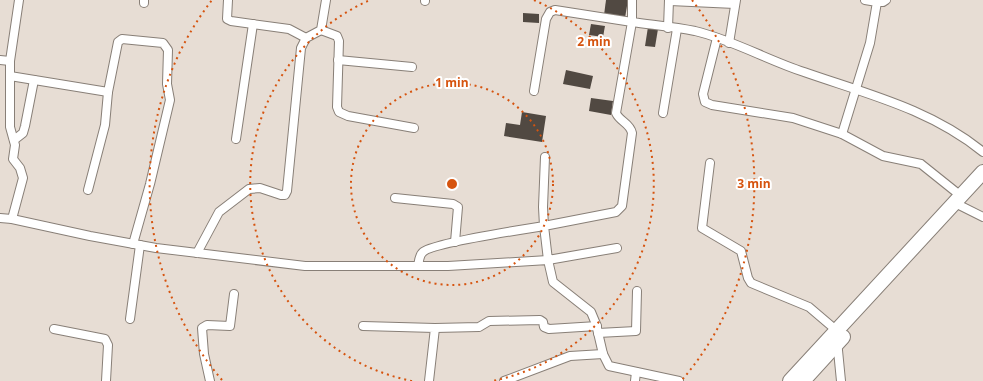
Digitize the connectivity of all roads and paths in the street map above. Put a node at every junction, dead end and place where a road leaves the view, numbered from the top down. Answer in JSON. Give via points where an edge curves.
{"nodes":[{"id":1,"x":20,"y":0,"type":"edge"},
{"id":2,"x":228,"y":0,"type":"edge"},
{"id":3,"x":326,"y":0,"type":"edge"},
{"id":4,"x":632,"y":0,"type":"edge"},
{"id":5,"x":670,"y":0,"type":"edge"},
{"id":6,"x":865,"y":0,"type":"edge"},
{"id":7,"x":886,"y":0,"type":"edge"},
{"id":8,"x":735,"y":2,"type":"edge"},
{"id":9,"x":877,"y":2,"type":"junction"},
{"id":10,"x":632,"y":22,"type":"junction"},
{"id":11,"x":252,"y":24,"type":"junction"},
{"id":12,"x":668,"y":28,"type":"junction"},
{"id":13,"x":677,"y":29,"type":"junction"},
{"id":14,"x":321,"y":30,"type":"junction"},
{"id":15,"x":306,"y":38,"type":"junction"},
{"id":16,"x":717,"y":38,"type":"junction"},
{"id":17,"x":728,"y":43,"type":"junction"},
{"id":18,"x":0,"y":60,"type":"edge"},
{"id":19,"x":338,"y":60,"type":"junction"},
{"id":20,"x":10,"y":61,"type":"junction"},
{"id":21,"x":412,"y":67,"type":"dead end"},
{"id":22,"x":10,"y":76,"type":"junction"},
{"id":23,"x":34,"y":80,"type":"junction"},
{"id":24,"x":855,"y":90,"type":"junction"},
{"id":25,"x":534,"y":91,"type":"dead end"},
{"id":26,"x":108,"y":92,"type":"junction"},
{"id":27,"x":662,"y":113,"type":"dead end"},
{"id":28,"x":414,"y":128,"type":"dead end"},
{"id":29,"x":842,"y":134,"type":"junction"},
{"id":30,"x":236,"y":139,"type":"dead end"},
{"id":31,"x":14,"y":140,"type":"junction"},
{"id":32,"x":983,"y":152,"type":"edge"},
{"id":33,"x":545,"y":157,"type":"dead end"},
{"id":34,"x":710,"y":163,"type":"dead end"},
{"id":35,"x":983,"y":172,"type":"edge"},
{"id":36,"x":983,"y":185,"type":"edge"},
{"id":37,"x":88,"y":190,"type":"dead end"},
{"id":38,"x":395,"y":198,"type":"dead end"},
{"id":39,"x":960,"y":202,"type":"junction"},
{"id":40,"x":983,"y":217,"type":"edge"},
{"id":41,"x":0,"y":218,"type":"edge"},
{"id":42,"x":12,"y":219,"type":"junction"},
{"id":43,"x":544,"y":226,"type":"junction"},
{"id":44,"x":455,"y":242,"type":"junction"},
{"id":45,"x":136,"y":244,"type":"junction"},
{"id":46,"x":617,"y":248,"type":"dead end"},
{"id":47,"x":197,"y":253,"type":"junction"},
{"id":48,"x":548,"y":260,"type":"junction"},
{"id":49,"x":418,"y":266,"type":"junction"},
{"id":50,"x":638,"y":291,"type":"dead end"},
{"id":51,"x":234,"y":294,"type":"dead end"},
{"id":52,"x":130,"y":318,"type":"dead end"},
{"id":53,"x":363,"y":326,"type":"dead end"},
{"id":54,"x":435,"y":328,"type":"junction"},
{"id":55,"x":54,"y":329,"type":"dead end"},
{"id":56,"x":597,"y":330,"type":"junction"},
{"id":57,"x":837,"y":336,"type":"junction"},
{"id":58,"x":603,"y":354,"type":"junction"},
{"id":59,"x":636,"y":372,"type":"junction"},
{"id":60,"x":106,"y":381,"type":"edge"},
{"id":61,"x":210,"y":381,"type":"edge"},
{"id":62,"x":429,"y":381,"type":"edge"},
{"id":63,"x":504,"y":381,"type":"edge"},
{"id":64,"x":635,"y":381,"type":"edge"},
{"id":65,"x":679,"y":381,"type":"edge"},
{"id":66,"x":790,"y":381,"type":"edge"},
{"id":67,"x":803,"y":381,"type":"edge"},
{"id":68,"x":841,"y":381,"type":"edge"}],
"edges":[{"from":1,"to":20,"type":"street"},
{"from":2,"to":11,"type":"street","via":[[227,19]]},
{"from":3,"to":14,"type":"street"},
{"from":4,"to":10,"type":"street"},
{"from":5,"to":8,"type":"street"},
{"from":5,"to":12,"type":"street"},
{"from":6,"to":9,"type":"street"},
{"from":7,"to":9,"type":"street"},
{"from":8,"to":17,"type":"street"},
{"from":9,"to":24,"type":"street","via":[[870,43]]},
{"from":10,"to":12,"type":"street"},
{"from":10,"to":25,"type":"street","via":[[555,10],[550,12],[546,18]]},
{"from":10,"to":43,"type":"street","via":[[616,113],[618,118],[631,128],[632,133],[622,206],[616,212]]},
{"from":11,"to":15,"type":"street","via":[[289,29]]},
{"from":11,"to":30,"type":"street"},
{"from":12,"to":13,"type":"street"},
{"from":13,"to":16,"type":"street"},
{"from":13,"to":27,"type":"street"},
{"from":14,"to":15,"type":"street"},
{"from":14,"to":19,"type":"street","via":[[337,36]]},
{"from":15,"to":47,"type":"street","via":[[300,55],[285,195],[260,188],[249,190],[219,212]]},
{"from":16,"to":17,"type":"street"},
{"from":16,"to":29,"type":"street","via":[[703,94],[705,102],[793,118]]},
{"from":17,"to":24,"type":"street"},
{"from":18,"to":20,"type":"street"},
{"from":19,"to":21,"type":"street"},
{"from":19,"to":28,"type":"street","via":[[338,112]]},
{"from":20,"to":22,"type":"street"},
{"from":22,"to":23,"type":"street"},
{"from":22,"to":31,"type":"street","via":[[10,127]]},
{"from":23,"to":26,"type":"street"},
{"from":23,"to":31,"type":"street","via":[[23,133]]},
{"from":24,"to":29,"type":"street"},
{"from":24,"to":32,"type":"street","via":[[917,111],[966,138]]},
{"from":26,"to":37,"type":"street","via":[[105,124]]},
{"from":26,"to":45,"type":"street","via":[[118,42],[122,39],[141,40],[163,43],[166,46],[170,100]]},
{"from":29,"to":39,"type":"street","via":[[875,153],[921,164]]},
{"from":31,"to":42,"type":"street","via":[[13,159],[20,168],[23,178]]},
{"from":33,"to":43,"type":"street"},
{"from":34,"to":57,"type":"street","via":[[702,228],[741,251],[751,283],[809,307]]},
{"from":35,"to":39,"type":"highway"},
{"from":36,"to":39,"type":"highway"},
{"from":38,"to":44,"type":"street","via":[[453,204],[458,207]]},
{"from":39,"to":40,"type":"street"},
{"from":39,"to":57,"type":"highway"},
{"from":41,"to":42,"type":"street"},
{"from":42,"to":45,"type":"street"},
{"from":43,"to":44,"type":"street"},
{"from":43,"to":48,"type":"street"},
{"from":44,"to":49,"type":"street","via":[[423,251]]},
{"from":45,"to":47,"type":"street"},
{"from":45,"to":52,"type":"street"},
{"from":46,"to":48,"type":"street"},
{"from":47,"to":49,"type":"street","via":[[305,266]]},
{"from":48,"to":49,"type":"street"},
{"from":48,"to":56,"type":"street","via":[[554,282],[591,312]]},
{"from":50,"to":56,"type":"street","via":[[636,331]]},
{"from":51,"to":61,"type":"street","via":[[230,326],[202,328]]},
{"from":53,"to":54,"type":"street"},
{"from":54,"to":56,"type":"street","via":[[479,327],[487,322],[540,320],[544,327],[549,329]]},
{"from":54,"to":62,"type":"street"},
{"from":55,"to":60,"type":"street","via":[[105,339],[108,345]]},
{"from":56,"to":58,"type":"street"},
{"from":57,"to":66,"type":"highway"},
{"from":57,"to":67,"type":"highway"},
{"from":57,"to":68,"type":"street"},
{"from":58,"to":59,"type":"street","via":[[609,366]]},
{"from":58,"to":63,"type":"street","via":[[570,356]]},
{"from":59,"to":64,"type":"street"},
{"from":59,"to":65,"type":"street"}]}
